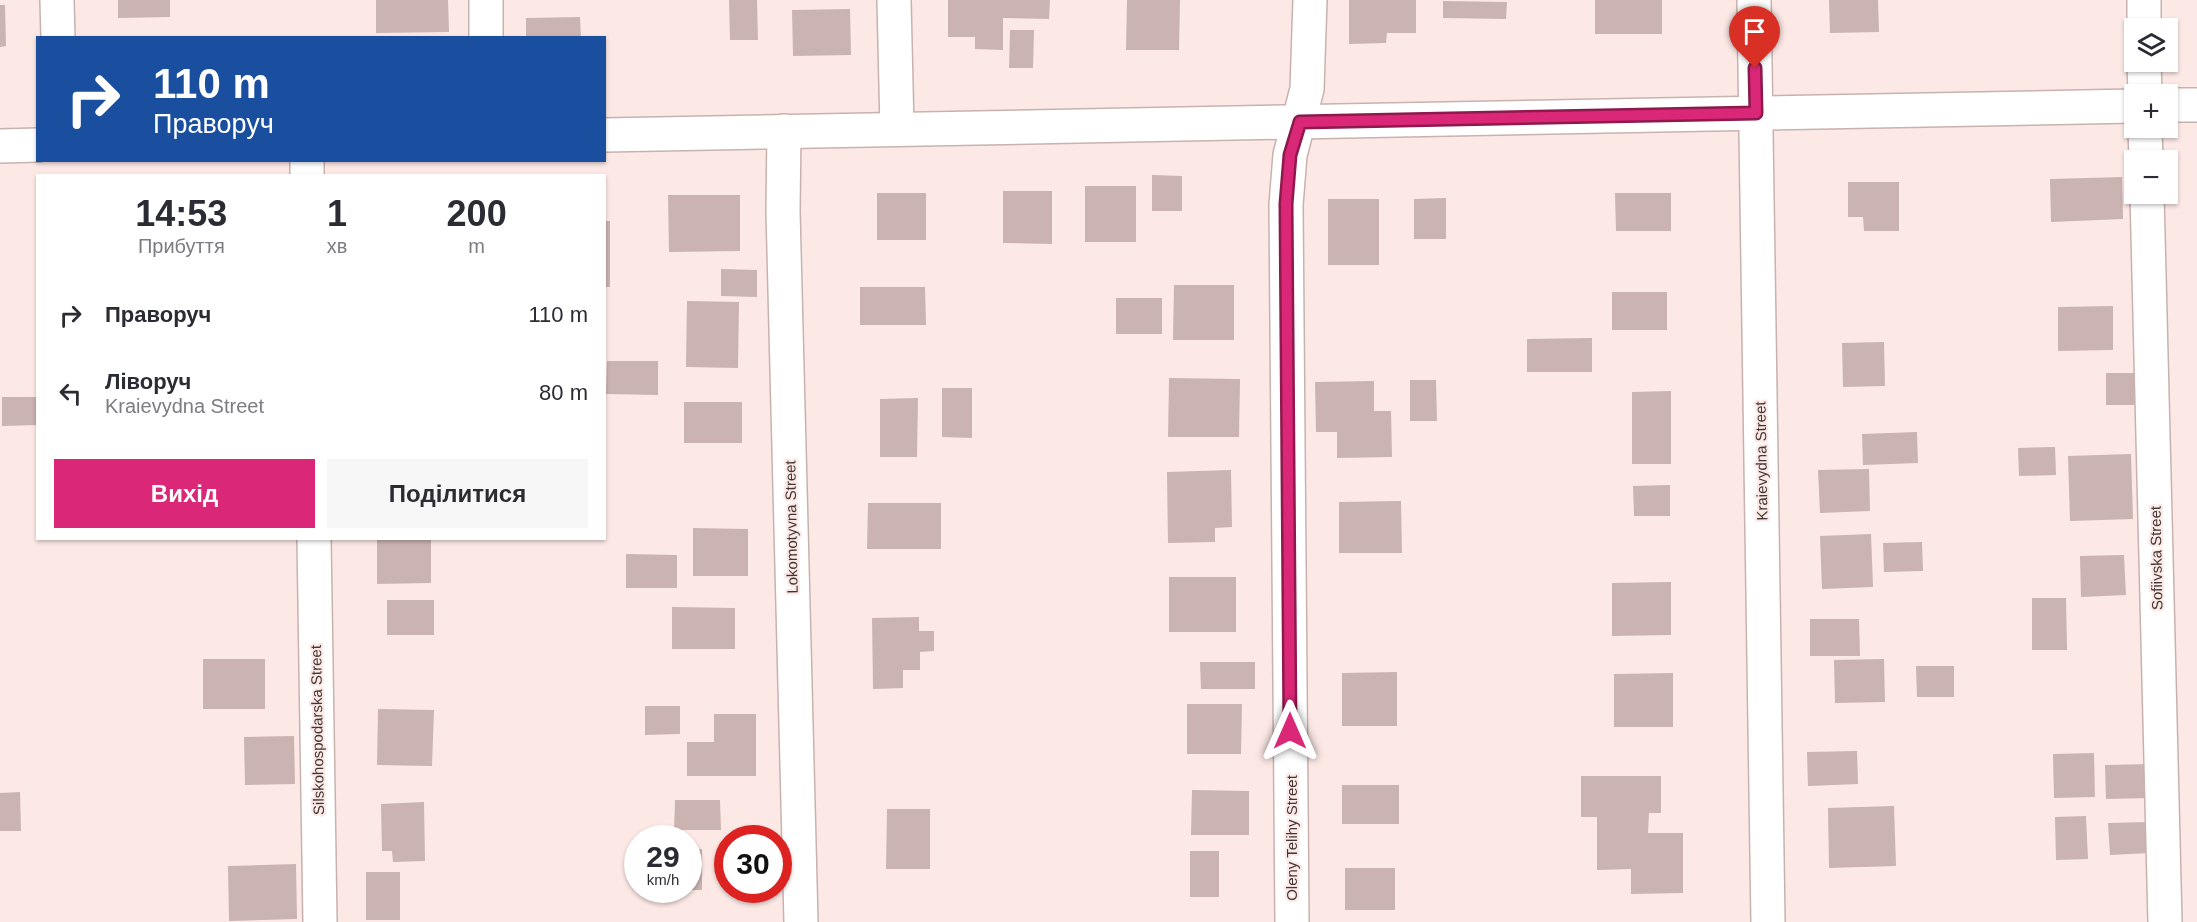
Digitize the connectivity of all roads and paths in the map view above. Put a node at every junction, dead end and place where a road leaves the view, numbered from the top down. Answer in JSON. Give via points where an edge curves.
{"nodes":[{"id":1,"x":57,"y":0,"type":"edge"},
{"id":2,"x":486,"y":0,"type":"edge"},
{"id":3,"x":894,"y":0,"type":"edge"},
{"id":4,"x":1310,"y":0,"type":"edge"},
{"id":5,"x":1754,"y":0,"type":"edge"},
{"id":6,"x":2144,"y":0,"type":"edge"},
{"id":7,"x":2144,"y":18,"type":"edge"},
{"id":8,"x":58,"y":36,"type":"edge"},
{"id":9,"x":486,"y":36,"type":"edge"},
{"id":10,"x":2178,"y":105,"type":"edge"},
{"id":11,"x":2197,"y":105,"type":"edge"},
{"id":12,"x":2124,"y":106,"type":"edge"},
{"id":13,"x":1756,"y":113,"type":"junction"},
{"id":14,"x":1300,"y":122,"type":"junction"},
{"id":15,"x":897,"y":129,"type":"junction"},
{"id":16,"x":784,"y":131,"type":"junction"},
{"id":17,"x":606,"y":135,"type":"edge"},
{"id":18,"x":36,"y":145,"type":"edge"},
{"id":19,"x":0,"y":146,"type":"edge"},
{"id":20,"x":2147,"y":204,"type":"edge"},
{"id":21,"x":314,"y":540,"type":"edge"},
{"id":22,"x":320,"y":922,"type":"edge"},
{"id":23,"x":801,"y":922,"type":"edge"},
{"id":24,"x":1292,"y":922,"type":"edge"},
{"id":25,"x":1768,"y":922,"type":"edge"},
{"id":26,"x":2165,"y":922,"type":"edge"}],
"edges":[{"from":1,"to":8,"type":"street"},
{"from":2,"to":9,"type":"street"},
{"from":3,"to":15,"type":"street"},
{"from":4,"to":14,"type":"street","name":"Oleny Telihy Street","via":[[1306,89]]},
{"from":5,"to":13,"type":"street","name":"Kraievydna Street"},
{"from":6,"to":7,"type":"street"},
{"from":10,"to":11,"type":"street"},
{"from":12,"to":13,"type":"street"},
{"from":13,"to":14,"type":"street"},
{"from":13,"to":25,"type":"street","name":"Kraievydna Street"},
{"from":14,"to":15,"type":"street"},
{"from":14,"to":24,"type":"street","name":"Oleny Telihy Street","via":[[1290,155],[1286,204]]},
{"from":15,"to":16,"type":"street"},
{"from":16,"to":17,"type":"street"},
{"from":16,"to":23,"type":"street","name":"Lokomotyvna Street"},
{"from":18,"to":19,"type":"street"},
{"from":20,"to":26,"type":"street","name":"Sofiivska Street"},
{"from":21,"to":22,"type":"street","name":"Silskohospodarska Street"}]}
